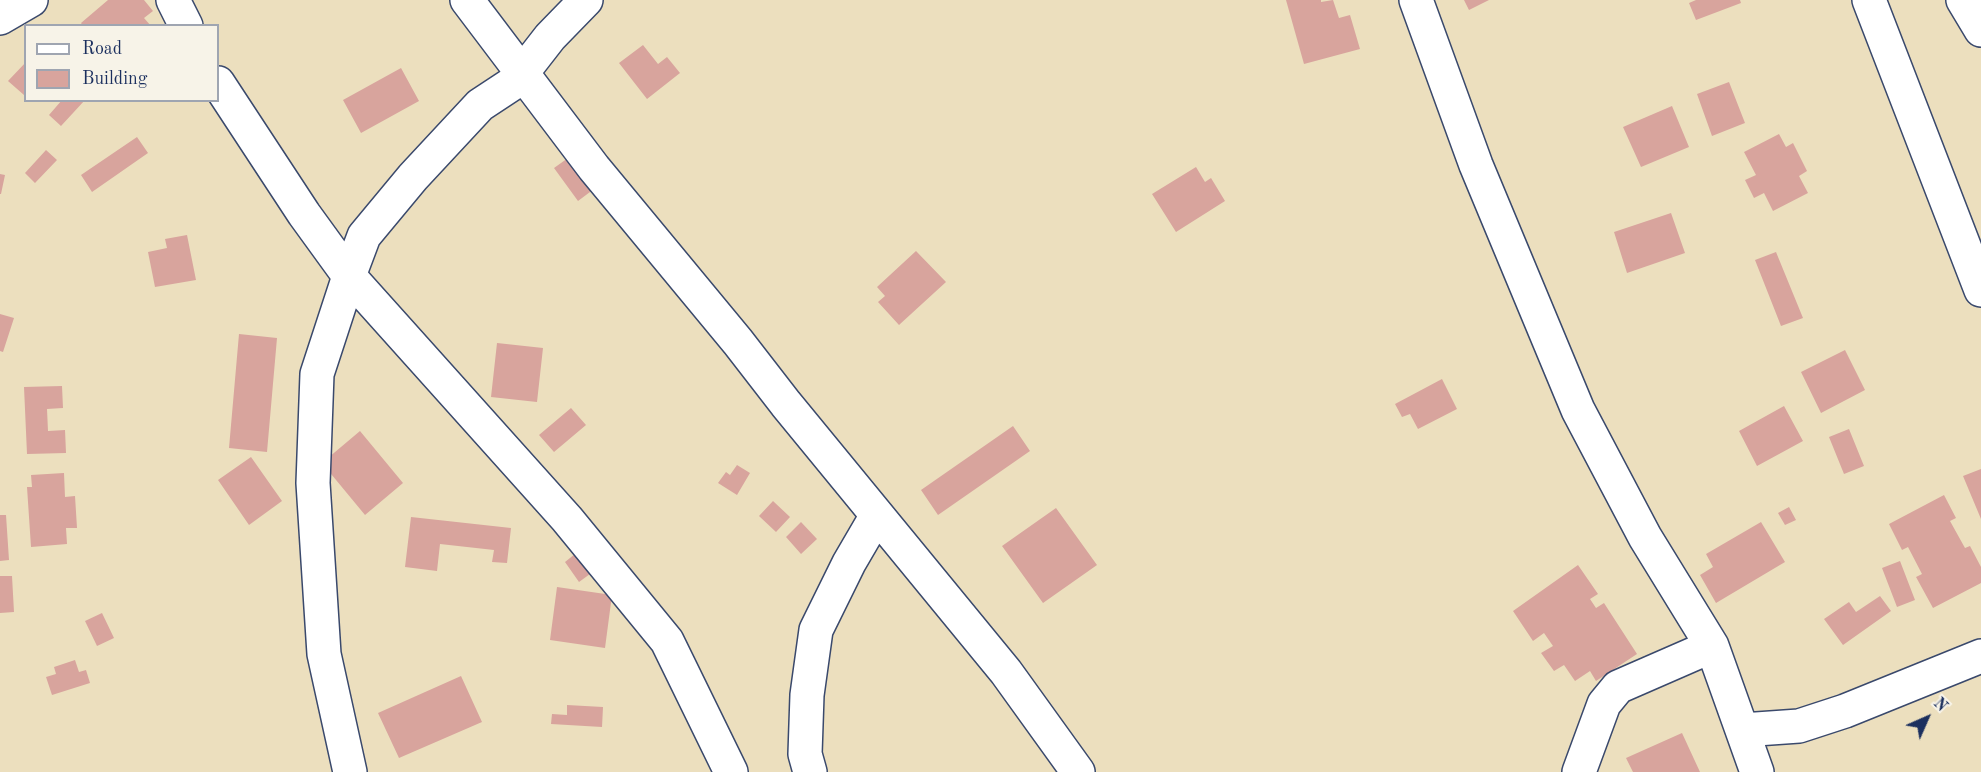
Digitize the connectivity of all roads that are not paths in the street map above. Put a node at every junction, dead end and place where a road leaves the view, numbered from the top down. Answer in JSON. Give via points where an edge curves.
{"nodes":[{"id":1,"x":31,"y":0,"type":"edge"},
{"id":2,"x":173,"y":0,"type":"edge"},
{"id":3,"x":467,"y":0,"type":"edge"},
{"id":4,"x":586,"y":0,"type":"edge"},
{"id":5,"x":1416,"y":0,"type":"edge"},
{"id":6,"x":1869,"y":0,"type":"edge"},
{"id":7,"x":1963,"y":0,"type":"edge"},
{"id":8,"x":0,"y":18,"type":"edge"},
{"id":9,"x":185,"y":24,"type":"edge"},
{"id":10,"x":1981,"y":30,"type":"edge"},
{"id":11,"x":523,"y":75,"type":"junction"},
{"id":12,"x":219,"y":85,"type":"edge"},
{"id":13,"x":349,"y":276,"type":"junction"},
{"id":14,"x":1981,"y":290,"type":"edge"},
{"id":15,"x":877,"y":514,"type":"junction"},
{"id":16,"x":1712,"y":646,"type":"junction"},
{"id":17,"x":1981,"y":656,"type":"edge"},
{"id":18,"x":1742,"y":730,"type":"junction"},
{"id":19,"x":350,"y":772,"type":"edge"},
{"id":20,"x":731,"y":772,"type":"edge"},
{"id":21,"x":810,"y":772,"type":"edge"},
{"id":22,"x":1078,"y":772,"type":"edge"},
{"id":23,"x":1579,"y":772,"type":"edge"},
{"id":24,"x":1757,"y":772,"type":"edge"}],
"edges":[{"from":1,"to":8,"type":"street"},
{"from":2,"to":9,"type":"street"},
{"from":3,"to":11,"type":"street"},
{"from":4,"to":11,"type":"street","via":[[550,37]]},
{"from":5,"to":16,"type":"street","via":[[1476,165],[1578,410],[1646,537]]},
{"from":6,"to":14,"type":"street"},
{"from":7,"to":10,"type":"street"},
{"from":11,"to":13,"type":"street","via":[[480,105],[413,177],[364,236]]},
{"from":11,"to":15,"type":"street","via":[[594,168]]},
{"from":12,"to":13,"type":"street"},
{"from":13,"to":19,"type":"street","via":[[317,374],[313,483],[324,654]]},
{"from":13,"to":20,"type":"street","via":[[567,519],[668,641]]},
{"from":15,"to":21,"type":"street","via":[[816,630],[807,695],[806,754]]},
{"from":15,"to":22,"type":"street","via":[[1006,672]]},
{"from":16,"to":18,"type":"street"},
{"from":16,"to":23,"type":"street","via":[[1618,687],[1604,704]]},
{"from":17,"to":18,"type":"street","via":[[1799,726]]},
{"from":18,"to":24,"type":"street"}]}
